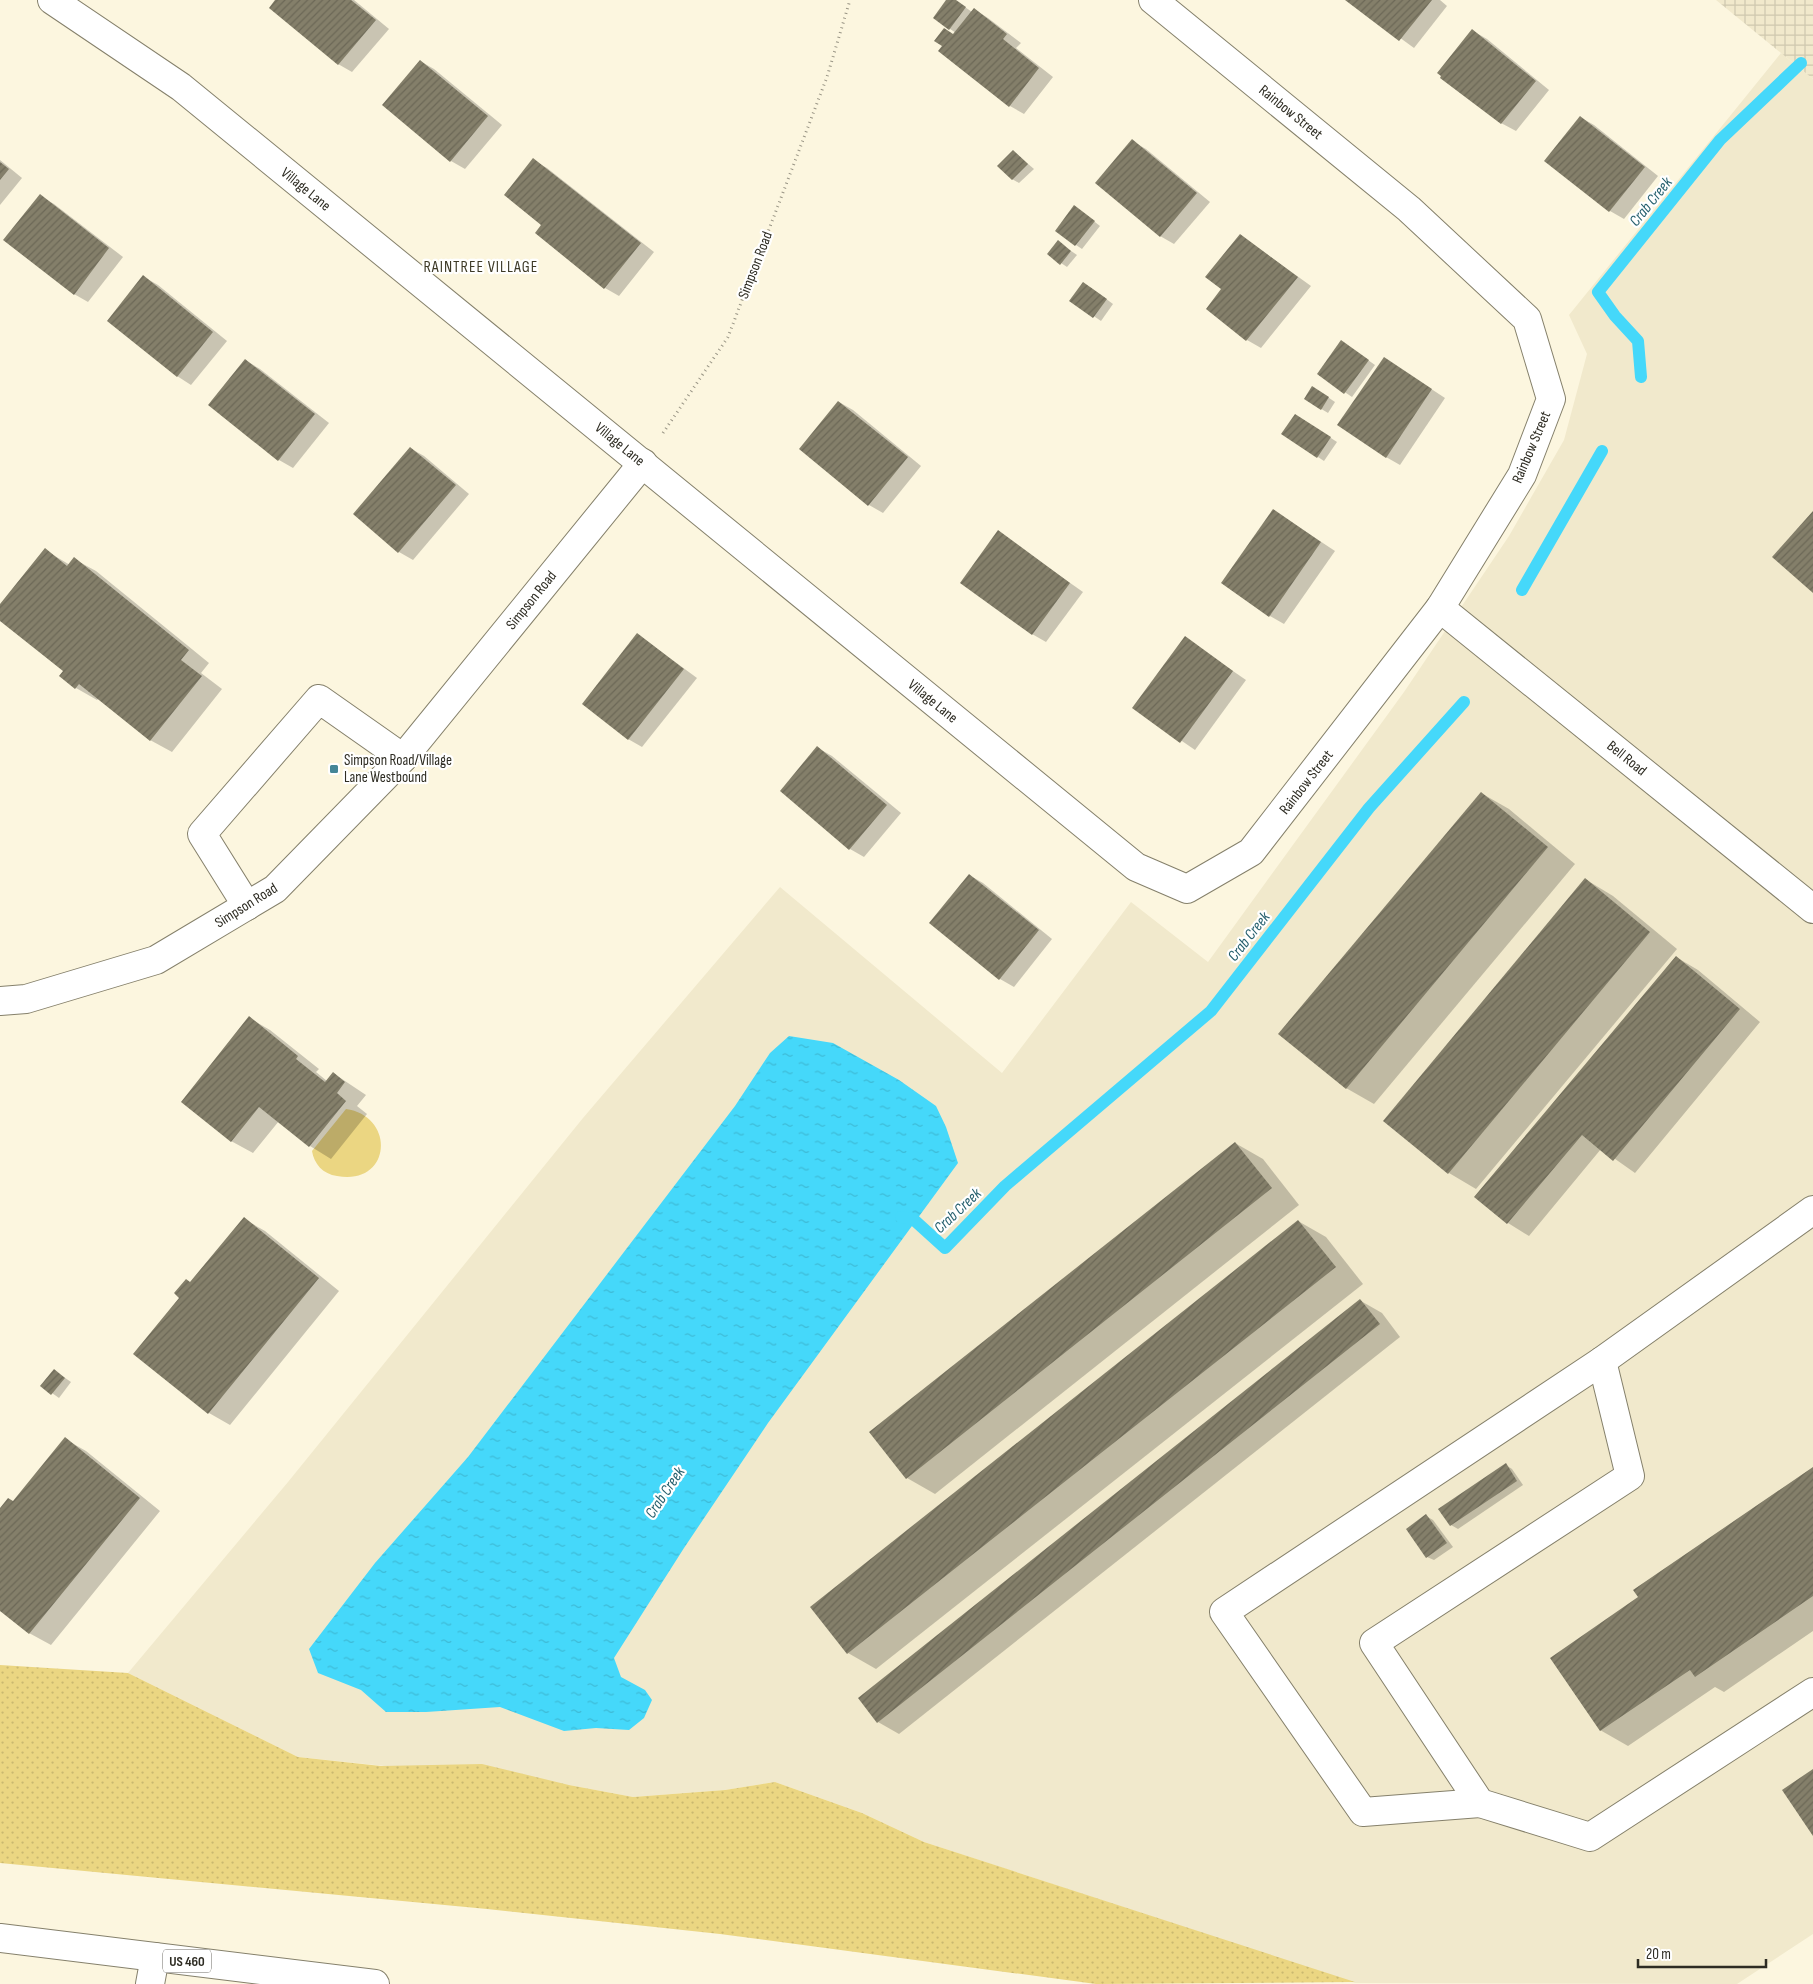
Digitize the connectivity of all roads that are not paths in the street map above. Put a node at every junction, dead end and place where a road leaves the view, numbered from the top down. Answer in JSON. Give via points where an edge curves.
{"nodes":[{"id":1,"x":52,"y":0,"type":"edge"},
{"id":2,"x":1153,"y":0,"type":"edge"},
{"id":3,"x":643,"y":463,"type":"junction"},
{"id":4,"x":1440,"y":608,"type":"junction"},
{"id":5,"x":403,"y":758,"type":"junction"},
{"id":6,"x":1187,"y":889,"type":"joint"},
{"id":7,"x":247,"y":906,"type":"junction"},
{"id":8,"x":1813,"y":909,"type":"edge"},
{"id":9,"x":0,"y":1001,"type":"edge"},
{"id":10,"x":1813,"y":1210,"type":"edge"},
{"id":11,"x":1602,"y":1361,"type":"junction"},
{"id":12,"x":1813,"y":1692,"type":"edge"},
{"id":13,"x":1480,"y":1803,"type":"junction"},
{"id":14,"x":0,"y":1938,"type":"edge"},
{"id":15,"x":155,"y":1957,"type":"junction"},
{"id":16,"x":150,"y":1984,"type":"edge"},
{"id":17,"x":375,"y":1984,"type":"edge"}],
"edges":[{"from":1,"to":3,"type":"main road","name":"Village Lane","via":[[182,87]]},
{"from":2,"to":4,"type":"main road","name":"Rainbow Street","via":[[1409,208],[1527,319],[1551,399],[1522,475]]},
{"from":3,"to":5,"type":"main road","name":"Simpson Road"},
{"from":3,"to":6,"type":"main road","name":"Village Lane","via":[[1136,867]]},
{"from":4,"to":6,"type":"main road","name":"Rainbow Street","via":[[1251,852]]},
{"from":4,"to":8,"type":"main road","name":"Bell Road"},
{"from":5,"to":7,"type":"main road","name":"Simpson Road","via":[[275,889]]},
{"from":5,"to":7,"type":"main road","via":[[319,700],[202,834]]},
{"from":7,"to":9,"type":"main road","name":"Simpson Road","via":[[156,960],[26,999]]},
{"from":10,"to":11,"type":"main road"},
{"from":11,"to":13,"type":"main road","via":[[1630,1476],[1374,1643]]},
{"from":11,"to":13,"type":"main road","via":[[1224,1612],[1363,1812]]},
{"from":12,"to":13,"type":"main road","via":[[1590,1837]]},
{"from":14,"to":15,"type":"main road","number":"US 460"},
{"from":15,"to":16,"type":"main road"},
{"from":15,"to":17,"type":"main road","number":"US 460"}]}
